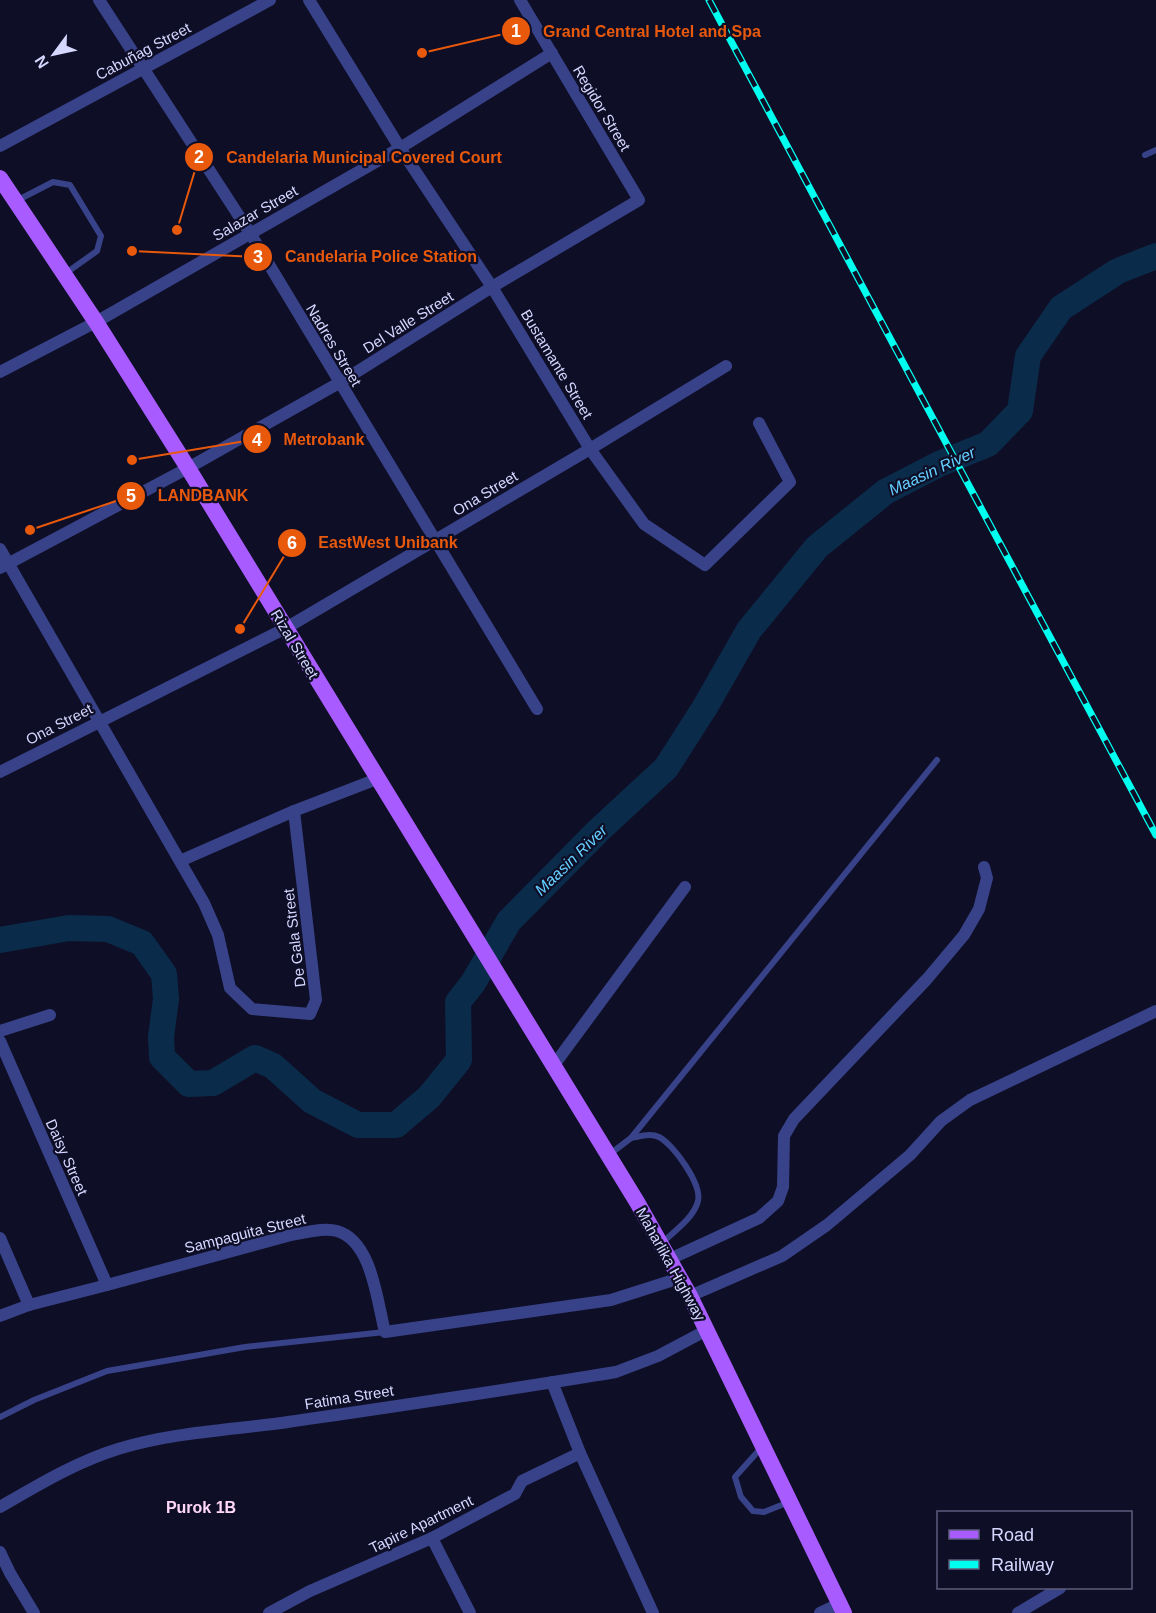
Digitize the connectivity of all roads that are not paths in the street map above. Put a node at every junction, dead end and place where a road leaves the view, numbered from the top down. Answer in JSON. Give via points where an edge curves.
{"nodes":[{"id":1,"x":99,"y":0,"type":"edge"},
{"id":2,"x":270,"y":0,"type":"edge"},
{"id":3,"x":309,"y":0,"type":"edge"},
{"id":4,"x":520,"y":0,"type":"edge"},
{"id":5,"x":552,"y":53,"type":"junction"},
{"id":6,"x":142,"y":68,"type":"junction"},
{"id":7,"x":0,"y":146,"type":"edge"},
{"id":8,"x":400,"y":148,"type":"junction"},
{"id":9,"x":1156,"y":150,"type":"edge"},
{"id":10,"x":1145,"y":155,"type":"dead end"},
{"id":11,"x":0,"y":178,"type":"edge"},
{"id":12,"x":639,"y":200,"type":"joint"},
{"id":13,"x":16,"y":201,"type":"junction"},
{"id":14,"x":250,"y":233,"type":"junction"},
{"id":15,"x":65,"y":274,"type":"junction"},
{"id":16,"x":492,"y":287,"type":"junction"},
{"id":17,"x":96,"y":322,"type":"junction"},
{"id":18,"x":726,"y":366,"type":"dead end"},
{"id":19,"x":0,"y":372,"type":"edge"},
{"id":20,"x":339,"y":383,"type":"junction"},
{"id":21,"x":759,"y":423,"type":"dead end"},
{"id":22,"x":590,"y":448,"type":"junction"},
{"id":23,"x":188,"y":468,"type":"junction"},
{"id":24,"x":435,"y":541,"type":"junction"},
{"id":25,"x":0,"y":549,"type":"edge"},
{"id":26,"x":4,"y":566,"type":"edge"},
{"id":27,"x":286,"y":628,"type":"junction"},
{"id":28,"x":537,"y":709,"type":"dead end"},
{"id":29,"x":99,"y":720,"type":"junction"},
{"id":30,"x":937,"y":760,"type":"dead end"},
{"id":31,"x":0,"y":771,"type":"edge"},
{"id":32,"x":377,"y":779,"type":"junction"},
{"id":33,"x":294,"y":811,"type":"junction"},
{"id":34,"x":180,"y":861,"type":"junction"},
{"id":35,"x":984,"y":867,"type":"dead end"},
{"id":36,"x":685,"y":887,"type":"dead end"},
{"id":37,"x":471,"y":931,"type":"joint"},
{"id":38,"x":1156,"y":1011,"type":"edge"},
{"id":39,"x":50,"y":1015,"type":"dead end"},
{"id":40,"x":0,"y":1031,"type":"edge"},
{"id":41,"x":0,"y":1041,"type":"edge"},
{"id":42,"x":554,"y":1065,"type":"junction"},
{"id":43,"x":631,"y":1138,"type":"junction"},
{"id":44,"x":608,"y":1155,"type":"junction"},
{"id":45,"x":0,"y":1238,"type":"edge"},
{"id":46,"x":661,"y":1244,"type":"junction"},
{"id":47,"x":670,"y":1259,"type":"junction"},
{"id":48,"x":680,"y":1278,"type":"junction"},
{"id":49,"x":107,"y":1286,"type":"junction"},
{"id":50,"x":690,"y":1296,"type":"junction"},
{"id":51,"x":29,"y":1305,"type":"junction"},
{"id":52,"x":0,"y":1316,"type":"edge"},
{"id":53,"x":707,"y":1330,"type":"junction"},
{"id":54,"x":385,"y":1332,"type":"junction"},
{"id":55,"x":552,"y":1382,"type":"junction"},
{"id":56,"x":0,"y":1417,"type":"edge"},
{"id":57,"x":763,"y":1446,"type":"junction"},
{"id":58,"x":580,"y":1453,"type":"junction"},
{"id":59,"x":791,"y":1502,"type":"junction"},
{"id":60,"x":0,"y":1507,"type":"edge"},
{"id":61,"x":432,"y":1538,"type":"junction"},
{"id":62,"x":0,"y":1552,"type":"edge"},
{"id":63,"x":1057,"y":1589,"type":"edge"},
{"id":64,"x":842,"y":1608,"type":"edge"},
{"id":65,"x":34,"y":1613,"type":"edge"},
{"id":66,"x":268,"y":1613,"type":"edge"},
{"id":67,"x":470,"y":1613,"type":"edge"},
{"id":68,"x":653,"y":1613,"type":"edge"},
{"id":69,"x":820,"y":1613,"type":"edge"},
{"id":70,"x":1018,"y":1613,"type":"edge"}],
"edges":[{"from":1,"to":6,"type":"street","name":"Nadres Street"},
{"from":2,"to":6,"type":"street","name":"Cabuñag Street"},
{"from":3,"to":8,"type":"street","name":"Bustamante Street"},
{"from":4,"to":5,"type":"street","name":"Regidor Street"},
{"from":5,"to":8,"type":"street","name":"Salazar Street"},
{"from":5,"to":12,"type":"street","name":"Regidor Street"},
{"from":6,"to":7,"type":"street","name":"Cabuñag Street"},
{"from":6,"to":14,"type":"street","name":"Nadres Street"},
{"from":8,"to":14,"type":"street","name":"Salazar Street"},
{"from":8,"to":16,"type":"street","name":"Bustamante Street"},
{"from":9,"to":10,"type":"lane"},
{"from":11,"to":13,"type":"main road","name":"Rizal Street"},
{"from":12,"to":16,"type":"street","name":"Del Valle Street"},
{"from":13,"to":15,"type":"main road","name":"Rizal Street"},
{"from":13,"to":15,"type":"lane","via":[[53,182],[70,185],[101,236],[97,251]]},
{"from":14,"to":17,"type":"street","name":"Salazar Street"},
{"from":14,"to":20,"type":"street","name":"Nadres Street"},
{"from":15,"to":17,"type":"main road","name":"Rizal Street"},
{"from":16,"to":20,"type":"street","name":"Del Valle Street"},
{"from":16,"to":22,"type":"street","name":"Bustamante Street"},
{"from":17,"to":19,"type":"street","name":"Salazar Street"},
{"from":17,"to":23,"type":"main road","name":"Rizal Street"},
{"from":18,"to":22,"type":"street","name":"Ona Street"},
{"from":20,"to":23,"type":"street","name":"Del Valle Street"},
{"from":20,"to":24,"type":"street","name":"Nadres Street"},
{"from":21,"to":22,"type":"street","name":"Bustamante Street","via":[[790,482],[705,565],[644,524]]},
{"from":22,"to":24,"type":"street","name":"Ona Street"},
{"from":23,"to":26,"type":"street","name":"Del Valle Street"},
{"from":23,"to":27,"type":"main road","name":"Rizal Street"},
{"from":24,"to":27,"type":"street","name":"Ona Street"},
{"from":24,"to":28,"type":"street","name":"Nadres Street"},
{"from":25,"to":26,"type":"street","name":"De Gala Street"},
{"from":26,"to":29,"type":"street","name":"De Gala Street"},
{"from":27,"to":29,"type":"street","name":"Ona Street"},
{"from":27,"to":32,"type":"main road","name":"Rizal Street"},
{"from":29,"to":31,"type":"street","name":"Ona Street"},
{"from":29,"to":34,"type":"street","name":"De Gala Street"},
{"from":30,"to":43,"type":"lane"},
{"from":32,"to":33,"type":"street"},
{"from":32,"to":37,"type":"main road","name":"Rizal Street"},
{"from":33,"to":34,"type":"street"},
{"from":33,"to":34,"type":"street","name":"De Gala Street","via":[[316,1000],[310,1014],[252,1009],[230,988],[218,935]]},
{"from":35,"to":47,"type":"street","via":[[987,878],[979,909],[964,935],[794,1119],[784,1136],[783,1187],[778,1201],[759,1218]]},
{"from":36,"to":42,"type":"street"},
{"from":37,"to":42,"type":"main road","name":"Maharlika Highway"},
{"from":38,"to":50,"type":"street","via":[[970,1100],[941,1121],[910,1155],[827,1225],[782,1256]]},
{"from":39,"to":40,"type":"street"},
{"from":41,"to":49,"type":"street","name":"Daisy Street"},
{"from":42,"to":44,"type":"main road","name":"Maharlika Highway"},
{"from":43,"to":44,"type":"lane"},
{"from":43,"to":46,"type":"lane","via":[[657,1136],[672,1146],[697,1186],[698,1201],[692,1213]]},
{"from":44,"to":46,"type":"main road","name":"Maharlika Highway"},
{"from":45,"to":51,"type":"street"},
{"from":46,"to":47,"type":"main road","name":"Maharlika Highway"},
{"from":47,"to":48,"type":"main road","name":"Maharlika Highway"},
{"from":48,"to":50,"type":"main road","name":"Maharlika Highway"},
{"from":48,"to":54,"type":"street","via":[[600,1302]]},
{"from":49,"to":51,"type":"street","name":"Sampaguita Street"},
{"from":49,"to":54,"type":"street","name":"Sampaguita Street","via":[[291,1235],[336,1231],[351,1237],[364,1253]]},
{"from":50,"to":53,"type":"main road","name":"Maharlika Highway"},
{"from":51,"to":52,"type":"street","name":"Sampaguita Street"},
{"from":53,"to":55,"type":"street","name":"Fatima Street","via":[[658,1356],[616,1372]]},
{"from":53,"to":57,"type":"main road","name":"Maharlika Highway"},
{"from":54,"to":56,"type":"lane","via":[[245,1347],[107,1371]]},
{"from":55,"to":58,"type":"street"},
{"from":55,"to":60,"type":"street","name":"Fatima Street","via":[[158,1439],[118,1449],[75,1467]]},
{"from":57,"to":59,"type":"main road","name":"Maharlika Highway"},
{"from":57,"to":59,"type":"lane","via":[[735,1477],[741,1497],[753,1511],[764,1512]]},
{"from":58,"to":61,"type":"street","name":"Tapire Apartment","via":[[522,1481],[515,1494]]},
{"from":58,"to":68,"type":"street"},
{"from":59,"to":64,"type":"main road","name":"Maharlika Highway"},
{"from":61,"to":66,"type":"street","name":"Tapire Apartment"},
{"from":61,"to":67,"type":"street"},
{"from":62,"to":65,"type":"street"},
{"from":63,"to":70,"type":"street"},
{"from":64,"to":69,"type":"street"}]}
